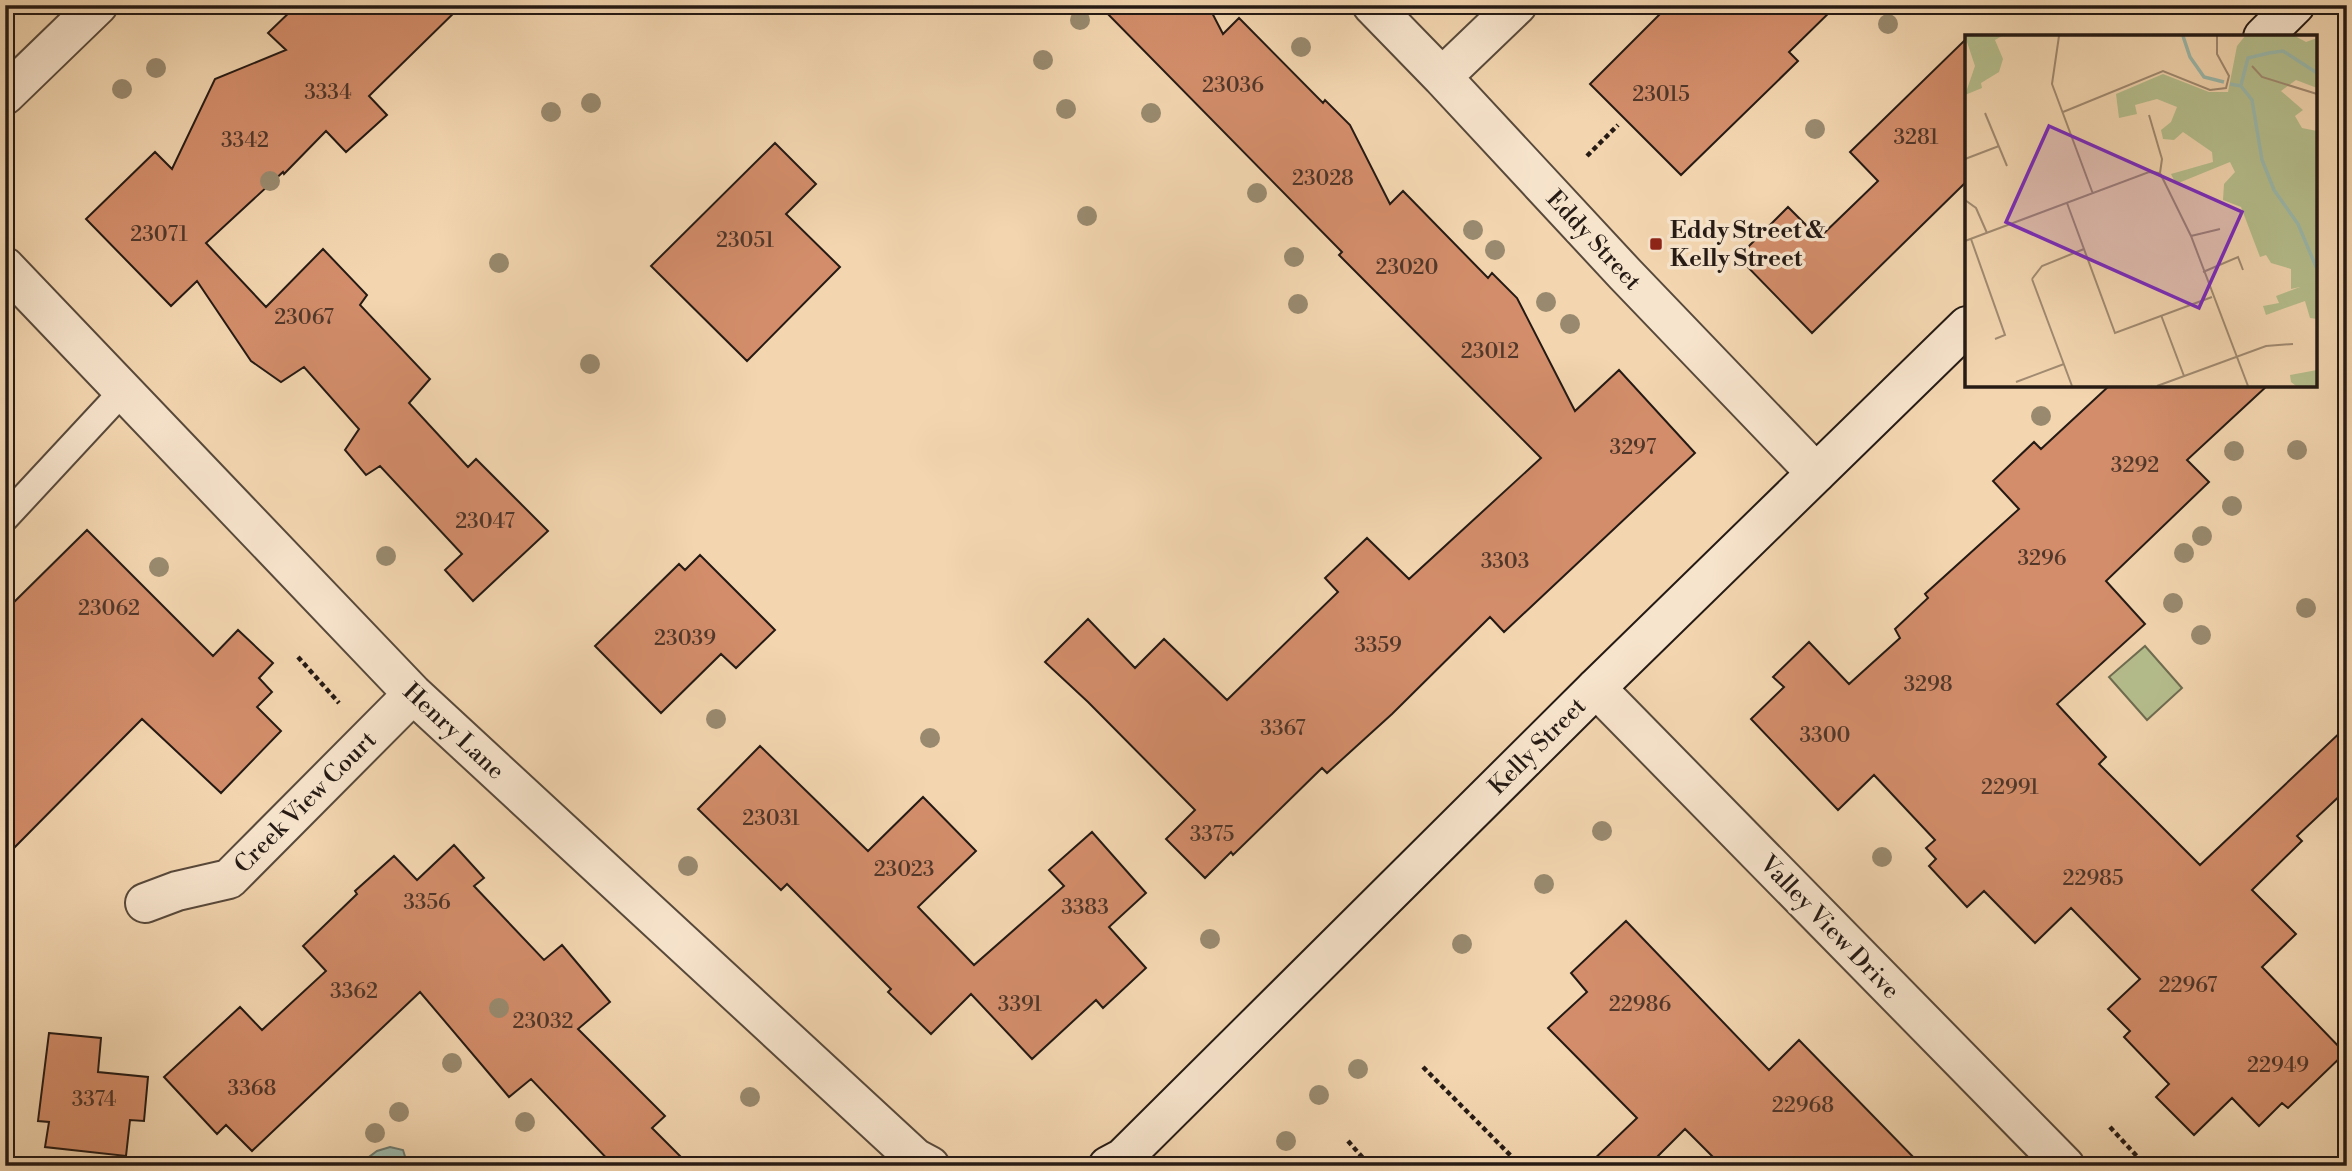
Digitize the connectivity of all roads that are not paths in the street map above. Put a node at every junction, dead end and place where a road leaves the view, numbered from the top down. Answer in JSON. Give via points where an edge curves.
{"nodes":[{"id":1,"x":98,"y":5,"type":"edge"},
{"id":2,"x":1372,"y":5,"type":"edge"},
{"id":3,"x":1517,"y":5,"type":"edge"},
{"id":4,"x":2295,"y":5,"type":"edge"},
{"id":5,"x":2265,"y":35,"type":"edge"},
{"id":6,"x":1443,"y":76,"type":"junction"},
{"id":7,"x":5,"y":95,"type":"edge"},
{"id":8,"x":5,"y":267,"type":"edge"},
{"id":9,"x":1965,"y":328,"type":"edge"},
{"id":10,"x":123,"y":391,"type":"junction"},
{"id":11,"x":1816,"y":473,"type":"junction"},
{"id":12,"x":5,"y":517,"type":"edge"},
{"id":13,"x":1596,"y":688,"type":"junction"},
{"id":14,"x":413,"y":694,"type":"junction"},
{"id":15,"x":145,"y":903,"type":"dead end"},
{"id":16,"x":930,"y":1166,"type":"edge"},
{"id":17,"x":1108,"y":1166,"type":"edge"},
{"id":18,"x":2065,"y":1166,"type":"edge"}],
"edges":[{"from":1,"to":7,"type":"street"},
{"from":2,"to":6,"type":"street","name":"Eddy Street"},
{"from":3,"to":6,"type":"street"},
{"from":4,"to":5,"type":"street"},
{"from":6,"to":11,"type":"street","name":"Eddy Street"},
{"from":8,"to":10,"type":"street","name":"Henry Lane"},
{"from":9,"to":11,"type":"street","name":"Kelly Street"},
{"from":10,"to":12,"type":"lane"},
{"from":10,"to":14,"type":"street","name":"Henry Lane"},
{"from":11,"to":13,"type":"street","name":"Kelly Street"},
{"from":13,"to":17,"type":"street","name":"Kelly Street","via":[[1123,1158]]},
{"from":13,"to":18,"type":"street","name":"Valley View Drive"},
{"from":14,"to":15,"type":"street","name":"Creek View Court","via":[[229,879]]},
{"from":14,"to":16,"type":"street","name":"Henry Lane","via":[[915,1158]]}]}
